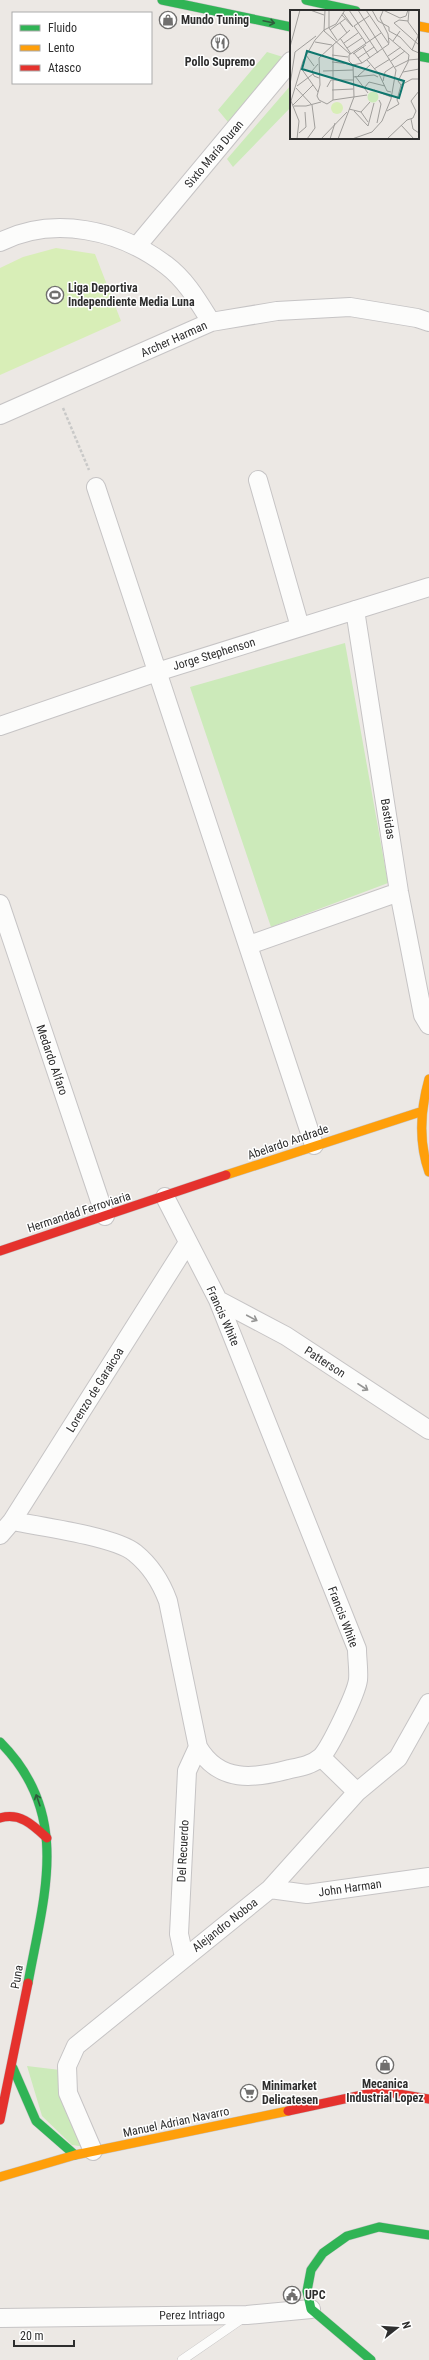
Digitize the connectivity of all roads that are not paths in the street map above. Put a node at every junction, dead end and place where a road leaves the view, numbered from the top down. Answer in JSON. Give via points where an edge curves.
{"nodes":[{"id":1,"x":162,"y":0,"type":"edge"},
{"id":2,"x":306,"y":0,"type":"edge"},
{"id":3,"x":323,"y":7,"type":"edge"},
{"id":4,"x":348,"y":10,"type":"edge"},
{"id":5,"x":419,"y":26,"type":"edge"},
{"id":6,"x":290,"y":27,"type":"edge"},
{"id":7,"x":429,"y":28,"type":"edge"},
{"id":8,"x":419,"y":56,"type":"edge"},
{"id":9,"x":429,"y":58,"type":"edge"},
{"id":10,"x":290,"y":62,"type":"edge"},
{"id":11,"x":0,"y":242,"type":"edge"},
{"id":12,"x":137,"y":246,"type":"junction"},
{"id":13,"x":211,"y":322,"type":"junction"},
{"id":14,"x":429,"y":322,"type":"edge"},
{"id":15,"x":0,"y":415,"type":"edge"},
{"id":16,"x":258,"y":480,"type":"dead end"},
{"id":17,"x":96,"y":487,"type":"road end"},
{"id":18,"x":429,"y":587,"type":"edge"},
{"id":19,"x":355,"y":610,"type":"junction"},
{"id":20,"x":300,"y":627,"type":"junction"},
{"id":21,"x":157,"y":672,"type":"junction"},
{"id":22,"x":0,"y":726,"type":"edge"},
{"id":23,"x":399,"y":892,"type":"junction"},
{"id":24,"x":0,"y":904,"type":"edge"},
{"id":25,"x":249,"y":945,"type":"junction"},
{"id":26,"x":429,"y":1026,"type":"edge"},
{"id":27,"x":429,"y":1079,"type":"edge"},
{"id":28,"x":420,"y":1112,"type":"junction"},
{"id":29,"x":314,"y":1145,"type":"junction"},
{"id":30,"x":429,"y":1172,"type":"edge"},
{"id":31,"x":165,"y":1197,"type":"junction"},
{"id":32,"x":105,"y":1216,"type":"junction"},
{"id":33,"x":187,"y":1244,"type":"junction"},
{"id":34,"x":0,"y":1250,"type":"edge"},
{"id":35,"x":218,"y":1300,"type":"junction"},
{"id":36,"x":429,"y":1430,"type":"edge"},
{"id":37,"x":12,"y":1521,"type":"junction"},
{"id":38,"x":0,"y":1535,"type":"edge"},
{"id":39,"x":429,"y":1703,"type":"edge"},
{"id":40,"x":0,"y":1742,"type":"edge"},
{"id":41,"x":198,"y":1747,"type":"junction"},
{"id":42,"x":321,"y":1756,"type":"junction"},
{"id":43,"x":357,"y":1792,"type":"junction"},
{"id":44,"x":0,"y":1818,"type":"edge"},
{"id":45,"x":47,"y":1838,"type":"junction"},
{"id":46,"x":429,"y":1876,"type":"edge"},
{"id":47,"x":270,"y":1889,"type":"junction"},
{"id":48,"x":184,"y":1957,"type":"junction"},
{"id":49,"x":13,"y":2068,"type":"junction"},
{"id":50,"x":429,"y":2099,"type":"edge"},
{"id":51,"x":0,"y":2120,"type":"edge"},
{"id":52,"x":93,"y":2151,"type":"junction"},
{"id":53,"x":75,"y":2155,"type":"junction"},
{"id":54,"x":0,"y":2177,"type":"edge"},
{"id":55,"x":429,"y":2235,"type":"edge"},
{"id":56,"x":311,"y":2309,"type":"junction"},
{"id":57,"x":247,"y":2315,"type":"junction"},
{"id":58,"x":0,"y":2318,"type":"edge"},
{"id":59,"x":182,"y":2360,"type":"edge"},
{"id":60,"x":371,"y":2360,"type":"edge"}],
"edges":[{"from":1,"to":6,"type":"street","one_way":true},
{"from":2,"to":3,"type":"street"},
{"from":3,"to":4,"type":"street"},
{"from":5,"to":7,"type":"street"},
{"from":8,"to":9,"type":"street"},
{"from":10,"to":12,"type":"street","name":"Sixto María Duran"},
{"from":11,"to":12,"type":"street","via":[[39,230],[73,228],[106,234]]},
{"from":12,"to":13,"type":"street","via":[[167,265],[192,291]]},
{"from":13,"to":14,"type":"street","name":"Archer Harman","via":[[277,311],[350,307]]},
{"from":13,"to":15,"type":"street","name":"Archer Harman"},
{"from":16,"to":20,"type":"street"},
{"from":17,"to":21,"type":"street"},
{"from":18,"to":19,"type":"street","name":"Jorge Stephenson"},
{"from":19,"to":20,"type":"street","name":"Jorge Stephenson"},
{"from":19,"to":23,"type":"street","name":"Bastidas"},
{"from":20,"to":21,"type":"street","name":"Jorge Stephenson"},
{"from":21,"to":22,"type":"street","name":"Jorge Stephenson"},
{"from":21,"to":25,"type":"street"},
{"from":23,"to":25,"type":"street"},
{"from":23,"to":26,"type":"street","name":"Bastidas","via":[[423,1015]]},
{"from":24,"to":32,"type":"street","name":"Medardo Alfaro"},
{"from":25,"to":29,"type":"street"},
{"from":27,"to":28,"type":"street"},
{"from":28,"to":29,"type":"street","name":"Abelardo Andrade"},
{"from":28,"to":30,"type":"street","via":[[424,1160]]},
{"from":29,"to":31,"type":"street","name":"Abelardo Andrade"},
{"from":31,"to":32,"type":"street","name":"Hermandad Ferroviaria"},
{"from":31,"to":33,"type":"street","name":"Francis White"},
{"from":32,"to":34,"type":"street","name":"Hermandad Ferroviaria"},
{"from":33,"to":35,"type":"street","name":"Francis White"},
{"from":33,"to":37,"type":"street","name":"Lorenzo de Garaicoa"},
{"from":35,"to":36,"type":"street","name":"Patterson","one_way":true,"via":[[286,1336]]},
{"from":35,"to":42,"type":"street","name":"Francis White","via":[[357,1649],[358,1680],[348,1708]]},
{"from":37,"to":38,"type":"street","name":"Lorenzo de Garaicoa"},
{"from":37,"to":41,"type":"street","via":[[67,1531],[113,1544],[134,1552],[149,1566],[161,1582],[168,1601]]},
{"from":39,"to":43,"type":"street","name":"Alejandro Noboa","via":[[398,1758]]},
{"from":45,"to":40,"type":"street","name":"Puna","one_way":true,"via":[[38,1799],[26,1772]]},
{"from":41,"to":42,"type":"street","via":[[205,1759],[234,1776],[277,1773],[310,1764]]},
{"from":41,"to":48,"type":"street","name":"Del Recuerdo","via":[[187,1771],[179,1934]]},
{"from":42,"to":43,"type":"street"},
{"from":43,"to":47,"type":"street","name":"Alejandro Noboa"},
{"from":44,"to":45,"type":"street","via":[[18,1816],[30,1822]]},
{"from":45,"to":49,"type":"street","name":"Puna","via":[[48,1871]]},
{"from":46,"to":47,"type":"street","name":"John Harman","via":[[307,1894]]},
{"from":47,"to":48,"type":"street","name":"Alejandro Noboa"},
{"from":48,"to":52,"type":"street","name":"Alejandro Noboa","via":[[76,2046],[70,2057],[67,2066],[68,2093]]},
{"from":49,"to":51,"type":"street","name":"Puna"},
{"from":49,"to":53,"type":"street","via":[[36,2121]]},
{"from":50,"to":52,"type":"street","name":"Manuel Adrian Navarro","via":[[381,2091]]},
{"from":52,"to":53,"type":"street","name":"Manuel Adrian Navarro"},
{"from":53,"to":54,"type":"street","name":"Manuel Adrian Navarro"},
{"from":55,"to":56,"type":"street","via":[[380,2227],[347,2236],[323,2253],[311,2270],[307,2291]]},
{"from":56,"to":57,"type":"street","name":"Perez Intriago"},
{"from":56,"to":60,"type":"street"},
{"from":57,"to":58,"type":"street","name":"Perez Intriago"},
{"from":57,"to":59,"type":"lane"}]}
